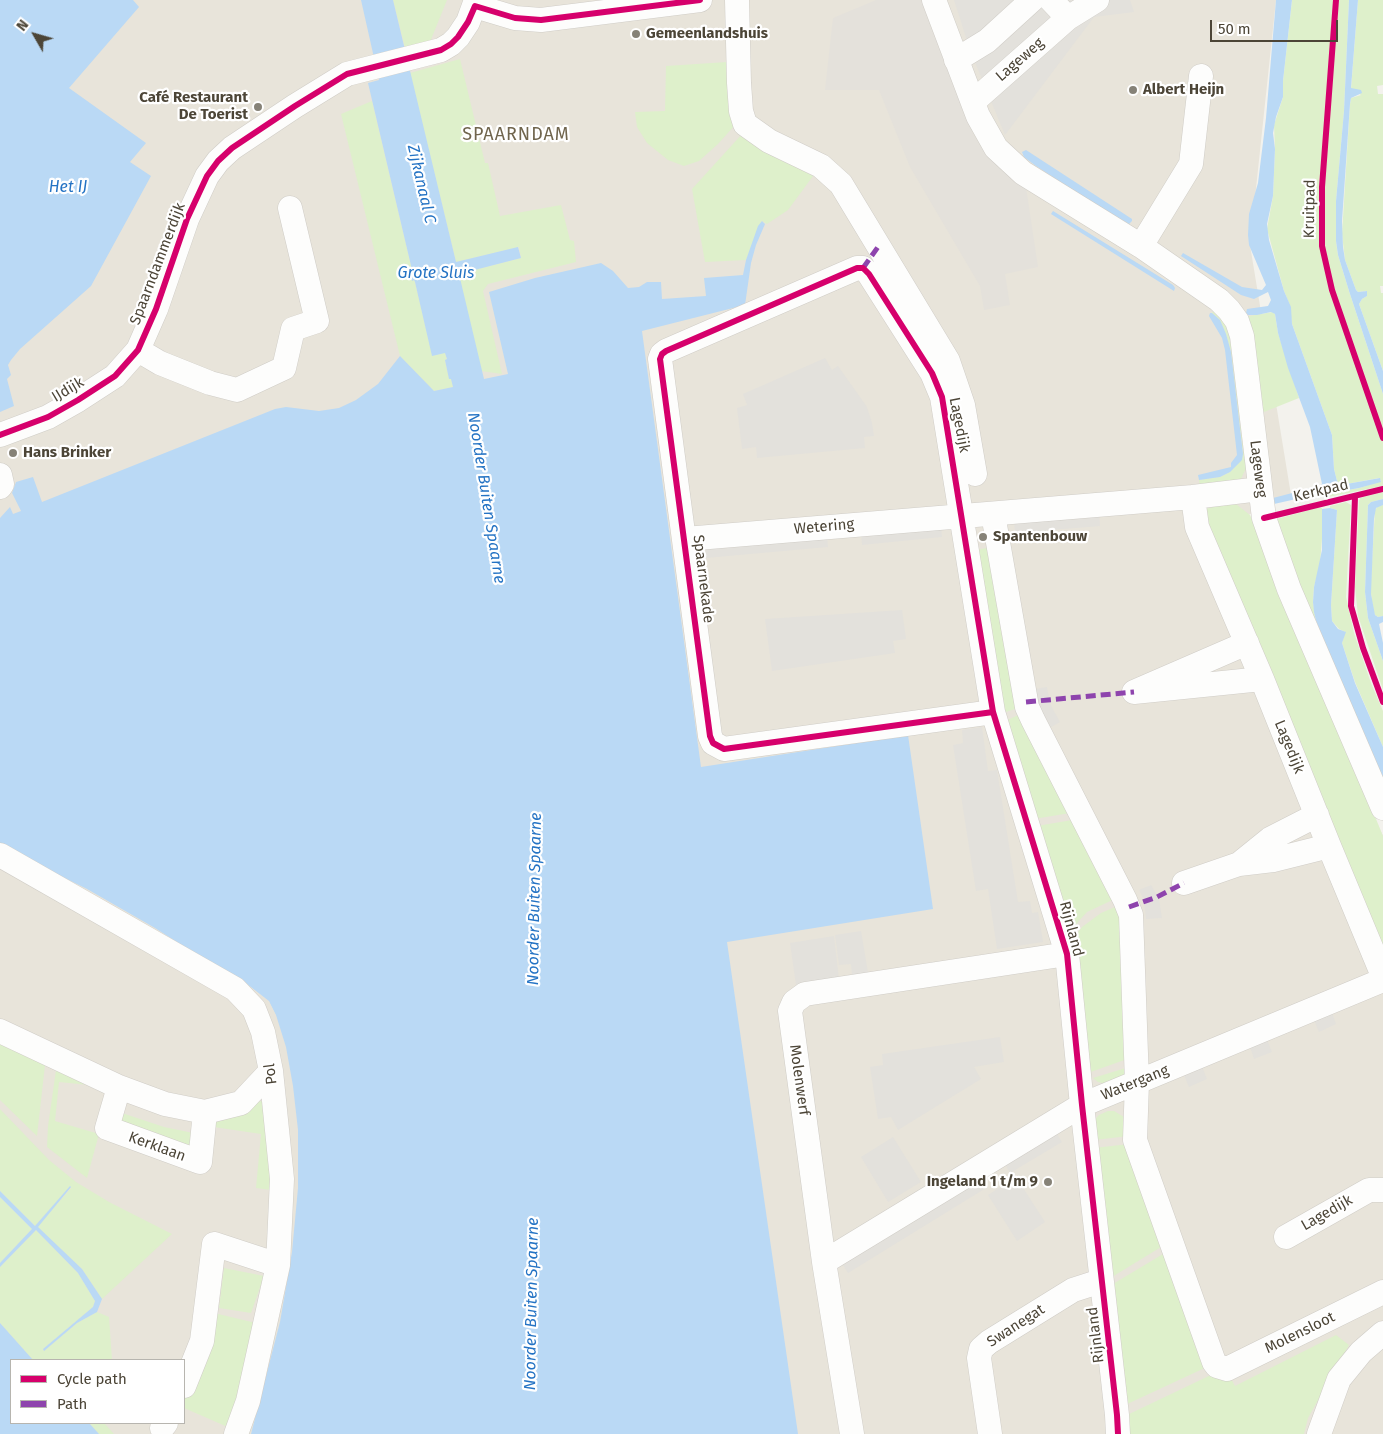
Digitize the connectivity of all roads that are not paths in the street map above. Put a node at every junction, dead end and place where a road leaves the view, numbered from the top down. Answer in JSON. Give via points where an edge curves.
{"nodes":[{"id":1,"x":700,"y":0,"type":"edge"},
{"id":2,"x":738,"y":0,"type":"edge"},
{"id":3,"x":934,"y":0,"type":"edge"},
{"id":4,"x":1032,"y":0,"type":"edge"},
{"id":5,"x":1051,"y":0,"type":"edge"},
{"id":6,"x":1097,"y":0,"type":"edge"},
{"id":7,"x":475,"y":3,"type":"edge"},
{"id":8,"x":1068,"y":18,"type":"junction"},
{"id":9,"x":956,"y":60,"type":"junction"},
{"id":10,"x":1202,"y":76,"type":"dead end"},
{"id":11,"x":973,"y":102,"type":"junction"},
{"id":12,"x":290,"y":208,"type":"dead end"},
{"id":13,"x":1140,"y":246,"type":"junction"},
{"id":14,"x":863,"y":268,"type":"joint"},
{"id":15,"x":138,"y":350,"type":"junction"},
{"id":16,"x":0,"y":435,"type":"edge"},
{"id":17,"x":975,"y":474,"type":"dead end"},
{"id":18,"x":0,"y":475,"type":"edge"},
{"id":19,"x":0,"y":487,"type":"edge"},
{"id":20,"x":1260,"y":489,"type":"junction"},
{"id":21,"x":1193,"y":497,"type":"junction"},
{"id":22,"x":992,"y":514,"type":"junction"},
{"id":23,"x":962,"y":517,"type":"junction"},
{"id":24,"x":685,"y":539,"type":"junction"},
{"id":25,"x":1247,"y":643,"type":"junction"},
{"id":26,"x":1262,"y":679,"type":"junction"},
{"id":27,"x":993,"y":712,"type":"junction"},
{"id":28,"x":1383,"y":808,"type":"edge"},
{"id":29,"x":1316,"y":815,"type":"junction"},
{"id":30,"x":1329,"y":846,"type":"junction"},
{"id":31,"x":0,"y":855,"type":"edge"},
{"id":32,"x":1239,"y":864,"type":"junction"},
{"id":33,"x":1184,"y":883,"type":"dead end"},
{"id":34,"x":1067,"y":954,"type":"junction"},
{"id":35,"x":1383,"y":976,"type":"edge"},
{"id":36,"x":1383,"y":980,"type":"edge"},
{"id":37,"x":0,"y":1031,"type":"edge"},
{"id":38,"x":271,"y":1071,"type":"junction"},
{"id":39,"x":1137,"y":1082,"type":"junction"},
{"id":40,"x":119,"y":1087,"type":"junction"},
{"id":41,"x":1082,"y":1105,"type":"junction"},
{"id":42,"x":205,"y":1112,"type":"junction"},
{"id":43,"x":1378,"y":1185,"type":"edge"},
{"id":44,"x":1286,"y":1237,"type":"dead end"},
{"id":45,"x":824,"y":1262,"type":"junction"},
{"id":46,"x":278,"y":1265,"type":"junction"},
{"id":47,"x":1101,"y":1280,"type":"junction"},
{"id":48,"x":1383,"y":1292,"type":"edge"},
{"id":49,"x":1383,"y":1333,"type":"edge"},
{"id":50,"x":185,"y":1384,"type":"edge"},
{"id":51,"x":1118,"y":1424,"type":"edge"},
{"id":52,"x":236,"y":1434,"type":"edge"},
{"id":53,"x":852,"y":1434,"type":"edge"},
{"id":54,"x":990,"y":1434,"type":"edge"},
{"id":55,"x":1319,"y":1434,"type":"edge"}],
"edges":[{"from":1,"to":7,"type":"street","name":"Spaarndammerdijk","via":[[541,20],[515,18]]},
{"from":2,"to":17,"type":"street","name":"Lagedijk","via":[[739,84],[745,124],[769,141],[821,166],[841,184],[948,361],[963,405]]},
{"from":3,"to":9,"type":"street","name":"Lageweg"},
{"from":4,"to":9,"type":"street","via":[[987,41]]},
{"from":5,"to":8,"type":"street"},
{"from":6,"to":8,"type":"street","name":"Lageweg"},
{"from":7,"to":15,"type":"street","name":"Spaarndammerdijk","via":[[468,22],[451,44],[441,50],[347,74],[232,148],[218,161],[207,176],[187,219]]},
{"from":8,"to":11,"type":"street","name":"Lageweg"},
{"from":9,"to":11,"type":"street","name":"Lageweg"},
{"from":10,"to":13,"type":"street","via":[[1191,164]]},
{"from":11,"to":13,"type":"street","name":"Lageweg","via":[[996,148],[1022,173]]},
{"from":12,"to":15,"type":"street","via":[[316,321],[293,329],[284,368],[237,390],[160,363]]},
{"from":13,"to":20,"type":"street","name":"Lageweg","via":[[1219,300],[1236,321],[1242,336]]},
{"from":14,"to":23,"type":"street","name":"Lagedijk","via":[[932,373],[942,397]]},
{"from":14,"to":24,"type":"street","name":"Spaarnekade","via":[[662,354],[660,359]]},
{"from":15,"to":16,"type":"street","name":"IJdijk","via":[[114,376],[78,400],[48,417]]},
{"from":18,"to":19,"type":"street"},
{"from":20,"to":21,"type":"street"},
{"from":20,"to":28,"type":"street","name":"Lageweg","via":[[1264,518],[1289,589]]},
{"from":21,"to":22,"type":"street"},
{"from":21,"to":25,"type":"street","name":"Lagedijk","via":[[1197,527]]},
{"from":22,"to":23,"type":"street"},
{"from":22,"to":39,"type":"street","via":[[1027,706],[1131,915]]},
{"from":23,"to":24,"type":"street","name":"Wetering"},
{"from":23,"to":27,"type":"street","name":"Rijnland"},
{"from":24,"to":27,"type":"street","name":"Spaarnekade","via":[[713,743],[724,749]]},
{"from":25,"to":26,"type":"street","name":"Lagedijk"},
{"from":25,"to":26,"type":"street","via":[[1134,692]]},
{"from":26,"to":29,"type":"street","name":"Lagedijk"},
{"from":27,"to":34,"type":"street","name":"Rijnland"},
{"from":29,"to":30,"type":"street","name":"Lagedijk"},
{"from":29,"to":32,"type":"street","via":[[1270,840]]},
{"from":30,"to":32,"type":"street","via":[[1273,860]]},
{"from":30,"to":35,"type":"street","name":"Lagedijk"},
{"from":31,"to":38,"type":"street","name":"Pol","via":[[235,989],[254,1009],[263,1032]]},
{"from":32,"to":33,"type":"street"},
{"from":34,"to":41,"type":"street","name":"Rijnland"},
{"from":34,"to":45,"type":"street","name":"Molenwerf","via":[[805,994],[794,1002],[790,1011]]},
{"from":36,"to":39,"type":"street","name":"Watergang"},
{"from":37,"to":40,"type":"street"},
{"from":38,"to":42,"type":"street","via":[[240,1103]]},
{"from":38,"to":46,"type":"street","name":"Pol","via":[[282,1179]]},
{"from":39,"to":41,"type":"street","name":"Watergang"},
{"from":39,"to":48,"type":"street","name":"Molensloot","via":[[1135,1140],[1217,1366],[1227,1369]]},
{"from":40,"to":42,"type":"street","via":[[165,1104]]},
{"from":40,"to":42,"type":"street","name":"Kerklaan","via":[[107,1128],[200,1162]]},
{"from":41,"to":45,"type":"street","name":"Watergang"},
{"from":41,"to":47,"type":"street","name":"Rijnland"},
{"from":43,"to":44,"type":"street","name":"Lagedijk"},
{"from":45,"to":53,"type":"street","name":"Molenwerf"},
{"from":46,"to":50,"type":"street","via":[[214,1244],[202,1341]]},
{"from":46,"to":52,"type":"street","name":"Pol","via":[[248,1401]]},
{"from":47,"to":51,"type":"street","name":"Rijnland"},
{"from":47,"to":54,"type":"street","name":"Swanegat","via":[[1073,1290],[981,1349],[979,1358]]},
{"from":49,"to":55,"type":"street","via":[[1361,1352],[1339,1379]]}]}
